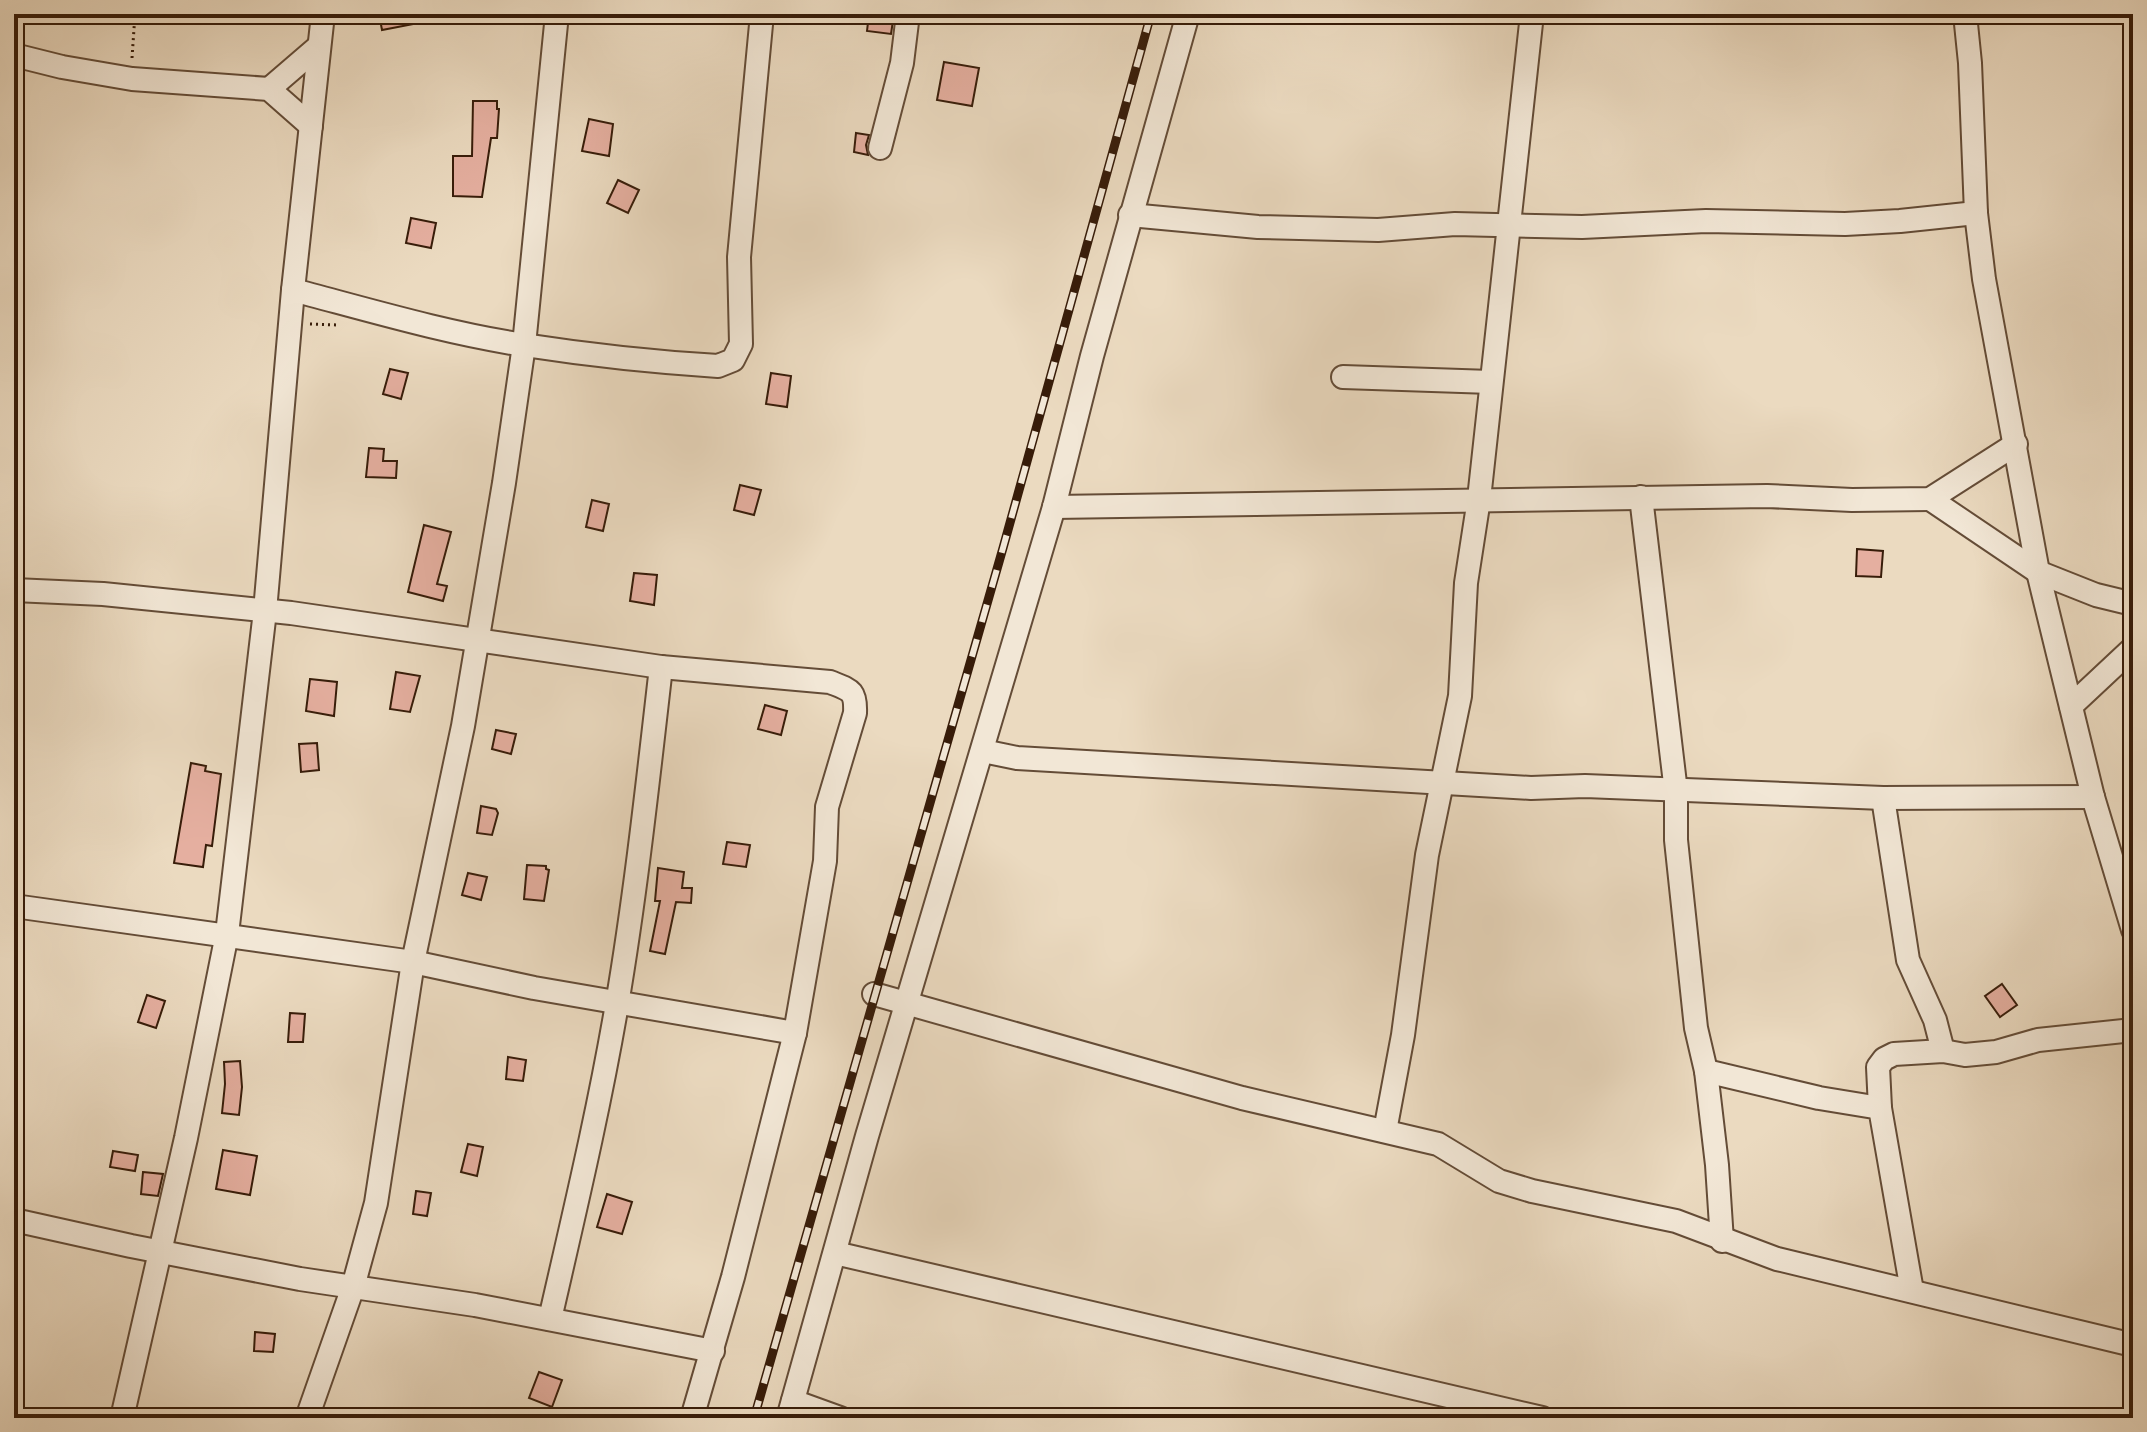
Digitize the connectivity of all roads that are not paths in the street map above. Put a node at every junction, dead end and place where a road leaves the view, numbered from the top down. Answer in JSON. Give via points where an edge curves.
{"nodes":[{"id":1,"x":557,"y":14,"type":"edge"},
{"id":2,"x":762,"y":14,"type":"edge"},
{"id":3,"x":908,"y":14,"type":"edge"},
{"id":4,"x":1188,"y":14,"type":"edge"},
{"id":5,"x":1532,"y":14,"type":"edge"},
{"id":6,"x":1965,"y":14,"type":"edge"},
{"id":7,"x":322,"y":17,"type":"edge"},
{"id":8,"x":319,"y":46,"type":"junction"},
{"id":9,"x":14,"y":55,"type":"edge"},
{"id":10,"x":269,"y":89,"type":"junction"},
{"id":11,"x":311,"y":126,"type":"junction"},
{"id":12,"x":880,"y":148,"type":"dead end"},
{"id":13,"x":1976,"y":213,"type":"junction"},
{"id":14,"x":1130,"y":215,"type":"junction"},
{"id":15,"x":1508,"y":225,"type":"junction"},
{"id":16,"x":293,"y":290,"type":"junction"},
{"id":17,"x":524,"y":345,"type":"junction"},
{"id":18,"x":1343,"y":377,"type":"dead end"},
{"id":19,"x":1491,"y":382,"type":"junction"},
{"id":20,"x":2016,"y":444,"type":"junction"},
{"id":21,"x":1641,"y":497,"type":"junction"},
{"id":22,"x":1479,"y":499,"type":"junction"},
{"id":23,"x":1930,"y":499,"type":"junction"},
{"id":24,"x":1054,"y":507,"type":"junction"},
{"id":25,"x":2038,"y":572,"type":"junction"},
{"id":26,"x":14,"y":590,"type":"edge"},
{"id":27,"x":2133,"y":604,"type":"edge"},
{"id":28,"x":265,"y":611,"type":"junction"},
{"id":29,"x":478,"y":641,"type":"junction"},
{"id":30,"x":2133,"y":648,"type":"edge"},
{"id":31,"x":661,"y":667,"type":"junction"},
{"id":32,"x":2071,"y":706,"type":"junction"},
{"id":33,"x":983,"y":751,"type":"junction"},
{"id":34,"x":1443,"y":784,"type":"junction"},
{"id":35,"x":1676,"y":792,"type":"junction"},
{"id":36,"x":2093,"y":797,"type":"junction"},
{"id":37,"x":1883,"y":798,"type":"junction"},
{"id":38,"x":14,"y":906,"type":"edge"},
{"id":39,"x":2133,"y":930,"type":"edge"},
{"id":40,"x":227,"y":934,"type":"junction"},
{"id":41,"x":413,"y":962,"type":"junction"},
{"id":42,"x":874,"y":994,"type":"dead end"},
{"id":43,"x":617,"y":1001,"type":"junction"},
{"id":44,"x":906,"y":1002,"type":"junction"},
{"id":45,"x":2133,"y":1030,"type":"edge"},
{"id":46,"x":795,"y":1033,"type":"junction"},
{"id":47,"x":1943,"y":1051,"type":"junction"},
{"id":48,"x":1706,"y":1071,"type":"junction"},
{"id":49,"x":1880,"y":1108,"type":"junction"},
{"id":50,"x":1385,"y":1131,"type":"junction"},
{"id":51,"x":14,"y":1220,"type":"edge"},
{"id":52,"x":1722,"y":1241,"type":"junction"},
{"id":53,"x":160,"y":1252,"type":"junction"},
{"id":54,"x":835,"y":1253,"type":"junction"},
{"id":55,"x":353,"y":1287,"type":"junction"},
{"id":56,"x":1912,"y":1291,"type":"junction"},
{"id":57,"x":550,"y":1319,"type":"junction"},
{"id":58,"x":2133,"y":1345,"type":"edge"},
{"id":59,"x":713,"y":1351,"type":"junction"},
{"id":60,"x":791,"y":1410,"type":"edge"},
{"id":61,"x":122,"y":1418,"type":"edge"},
{"id":62,"x":307,"y":1418,"type":"edge"},
{"id":63,"x":692,"y":1418,"type":"edge"},
{"id":64,"x":840,"y":1418,"type":"edge"},
{"id":65,"x":1542,"y":1418,"type":"edge"}],
"edges":[{"from":1,"to":17,"type":"street"},
{"from":2,"to":17,"type":"street","via":[[739,257],[741,344],[733,360],[718,366],[642,361]]},
{"from":3,"to":12,"type":"street","via":[[902,63]]},
{"from":4,"to":14,"type":"street"},
{"from":5,"to":15,"type":"street"},
{"from":6,"to":13,"type":"street"},
{"from":7,"to":8,"type":"street"},
{"from":8,"to":10,"type":"street"},
{"from":8,"to":11,"type":"street"},
{"from":9,"to":10,"type":"street","via":[[132,79]]},
{"from":10,"to":11,"type":"street"},
{"from":11,"to":16,"type":"street"},
{"from":13,"to":15,"type":"street","via":[[1845,224]]},
{"from":13,"to":20,"type":"street"},
{"from":14,"to":15,"type":"street","via":[[1318,229]]},
{"from":14,"to":24,"type":"street"},
{"from":15,"to":19,"type":"street"},
{"from":16,"to":17,"type":"street"},
{"from":16,"to":28,"type":"street"},
{"from":17,"to":29,"type":"street"},
{"from":18,"to":19,"type":"street"},
{"from":19,"to":22,"type":"street"},
{"from":20,"to":23,"type":"street"},
{"from":20,"to":25,"type":"street"},
{"from":21,"to":22,"type":"street"},
{"from":21,"to":23,"type":"street"},
{"from":21,"to":35,"type":"street"},
{"from":22,"to":24,"type":"street"},
{"from":22,"to":34,"type":"street","via":[[1466,583],[1460,696]]},
{"from":23,"to":25,"type":"street"},
{"from":24,"to":33,"type":"street"},
{"from":25,"to":27,"type":"street"},
{"from":25,"to":32,"type":"street"},
{"from":26,"to":28,"type":"street"},
{"from":28,"to":29,"type":"street"},
{"from":28,"to":40,"type":"street"},
{"from":29,"to":31,"type":"street"},
{"from":29,"to":41,"type":"street"},
{"from":30,"to":32,"type":"street"},
{"from":31,"to":43,"type":"street"},
{"from":31,"to":46,"type":"street","via":[[830,682],[848,689],[855,699],[827,807],[825,861]]},
{"from":32,"to":36,"type":"street"},
{"from":33,"to":34,"type":"street","via":[[1029,759]]},
{"from":33,"to":44,"type":"street"},
{"from":34,"to":35,"type":"street"},
{"from":34,"to":50,"type":"street","via":[[1427,855]]},
{"from":35,"to":37,"type":"street"},
{"from":35,"to":48,"type":"street","via":[[1676,840],[1696,1028]]},
{"from":36,"to":37,"type":"street"},
{"from":36,"to":39,"type":"street"},
{"from":37,"to":47,"type":"street","via":[[1908,960]]},
{"from":38,"to":40,"type":"street"},
{"from":40,"to":41,"type":"street"},
{"from":40,"to":53,"type":"street"},
{"from":41,"to":43,"type":"street"},
{"from":41,"to":55,"type":"street","via":[[376,1203]]},
{"from":42,"to":44,"type":"street"},
{"from":43,"to":46,"type":"street"},
{"from":43,"to":57,"type":"street"},
{"from":44,"to":50,"type":"street","via":[[1242,1098]]},
{"from":44,"to":54,"type":"street"},
{"from":45,"to":47,"type":"street","via":[[2038,1040],[1996,1052]]},
{"from":46,"to":59,"type":"street"},
{"from":47,"to":49,"type":"street","via":[[1884,1059],[1878,1067]]},
{"from":48,"to":49,"type":"street"},
{"from":48,"to":52,"type":"street"},
{"from":49,"to":56,"type":"street"},
{"from":50,"to":52,"type":"street","via":[[1438,1144],[1510,1184],[1676,1221]]},
{"from":51,"to":53,"type":"street"},
{"from":52,"to":56,"type":"street"},
{"from":53,"to":55,"type":"street"},
{"from":53,"to":61,"type":"street"},
{"from":54,"to":60,"type":"street"},
{"from":54,"to":65,"type":"street"},
{"from":55,"to":57,"type":"street"},
{"from":55,"to":62,"type":"street"},
{"from":56,"to":58,"type":"street"},
{"from":57,"to":59,"type":"street"},
{"from":59,"to":63,"type":"street"},
{"from":60,"to":64,"type":"street"}]}
